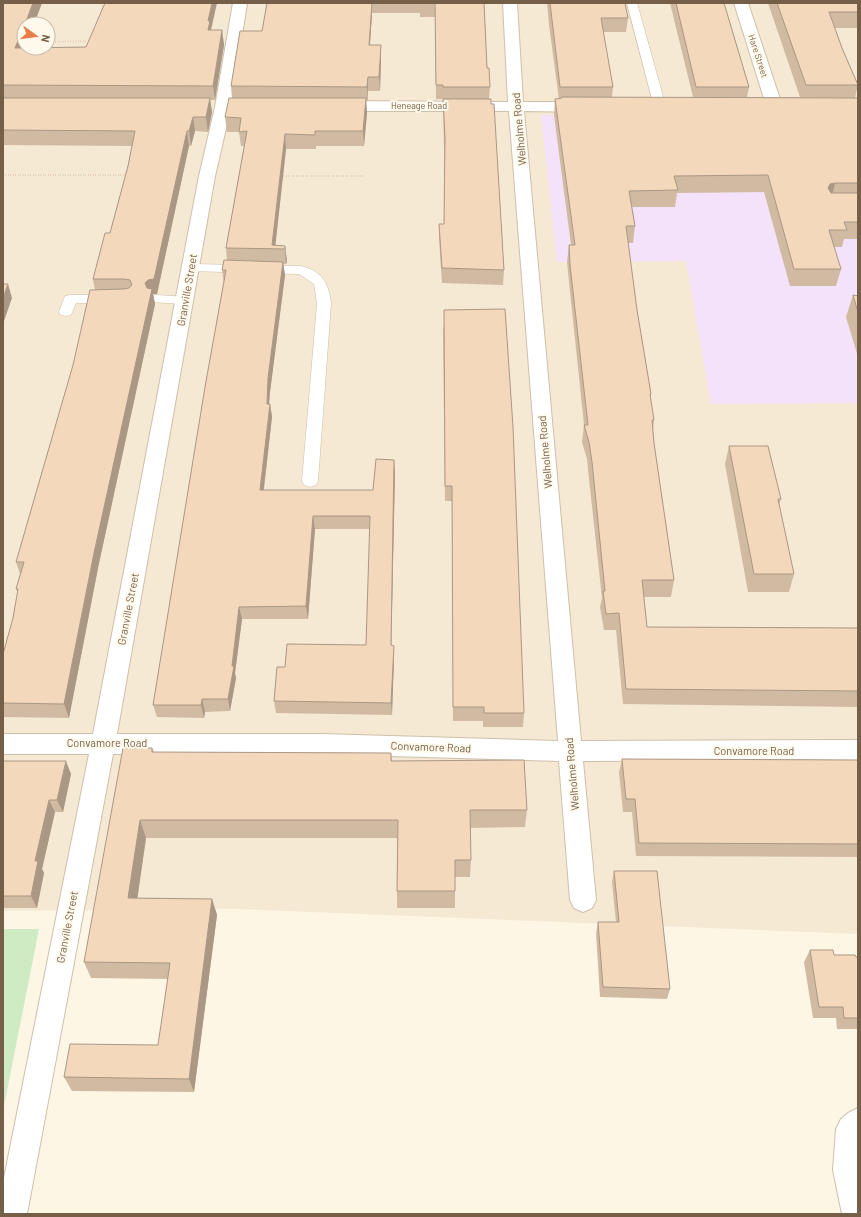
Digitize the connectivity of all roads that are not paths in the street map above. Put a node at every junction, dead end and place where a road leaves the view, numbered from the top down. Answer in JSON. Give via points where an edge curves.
{"nodes":[{"id":1,"x":240,"y":3,"type":"edge"},
{"id":2,"x":510,"y":3,"type":"edge"},
{"id":3,"x":632,"y":3,"type":"edge"},
{"id":4,"x":741,"y":3,"type":"edge"},
{"id":5,"x":325,"y":106,"type":"edge"},
{"id":6,"x":516,"y":107,"type":"junction"},
{"id":7,"x":598,"y":107,"type":"edge"},
{"id":8,"x":645,"y":107,"type":"edge"},
{"id":9,"x":660,"y":107,"type":"junction"},
{"id":10,"x":675,"y":107,"type":"edge"},
{"id":11,"x":760,"y":108,"type":"edge"},
{"id":12,"x":191,"y":268,"type":"junction"},
{"id":13,"x":127,"y":299,"type":"edge"},
{"id":14,"x":156,"y":299,"type":"dead end"},
{"id":15,"x":185,"y":300,"type":"junction"},
{"id":16,"x":66,"y":312,"type":"dead end"},
{"id":17,"x":310,"y":481,"type":"dead end"},
{"id":18,"x":103,"y":743,"type":"junction"},
{"id":19,"x":3,"y":744,"type":"edge"},
{"id":20,"x":858,"y":750,"type":"edge"},
{"id":21,"x":570,"y":751,"type":"junction"},
{"id":22,"x":583,"y":900,"type":"dead end"},
{"id":23,"x":858,"y":1123,"type":"edge"},
{"id":24,"x":12,"y":1214,"type":"edge"},
{"id":25,"x":857,"y":1214,"type":"edge"}],
"edges":[{"from":1,"to":12,"type":"street","name":"Granville Street","via":[[223,107]]},
{"from":2,"to":6,"type":"street","name":"Welholme Road"},
{"from":3,"to":9,"type":"lane"},
{"from":4,"to":11,"type":"street","name":"Hare Street","via":[[783,108]]},
{"from":5,"to":6,"type":"street","name":"Heneage Road"},
{"from":6,"to":7,"type":"street","name":"Heneage Road"},
{"from":6,"to":21,"type":"street","name":"Welholme Road"},
{"from":8,"to":9,"type":"street"},
{"from":9,"to":10,"type":"street"},
{"from":12,"to":15,"type":"street","name":"Granville Street"},
{"from":12,"to":17,"type":"lane","via":[[301,270],[315,277],[323,287],[324,304]]},
{"from":13,"to":16,"type":"lane","via":[[70,299]]},
{"from":14,"to":15,"type":"lane"},
{"from":15,"to":18,"type":"street","name":"Granville Street"},
{"from":18,"to":19,"type":"street","name":"Convamore Road"},
{"from":18,"to":21,"type":"street","name":"Convamore Road","via":[[321,744]]},
{"from":18,"to":24,"type":"street","name":"Granville Street"},
{"from":20,"to":21,"type":"street","name":"Convamore Road"},
{"from":21,"to":22,"type":"street","name":"Welholme Road"},
{"from":23,"to":25,"type":"street","via":[[851,1129],[848,1170]]}]}
